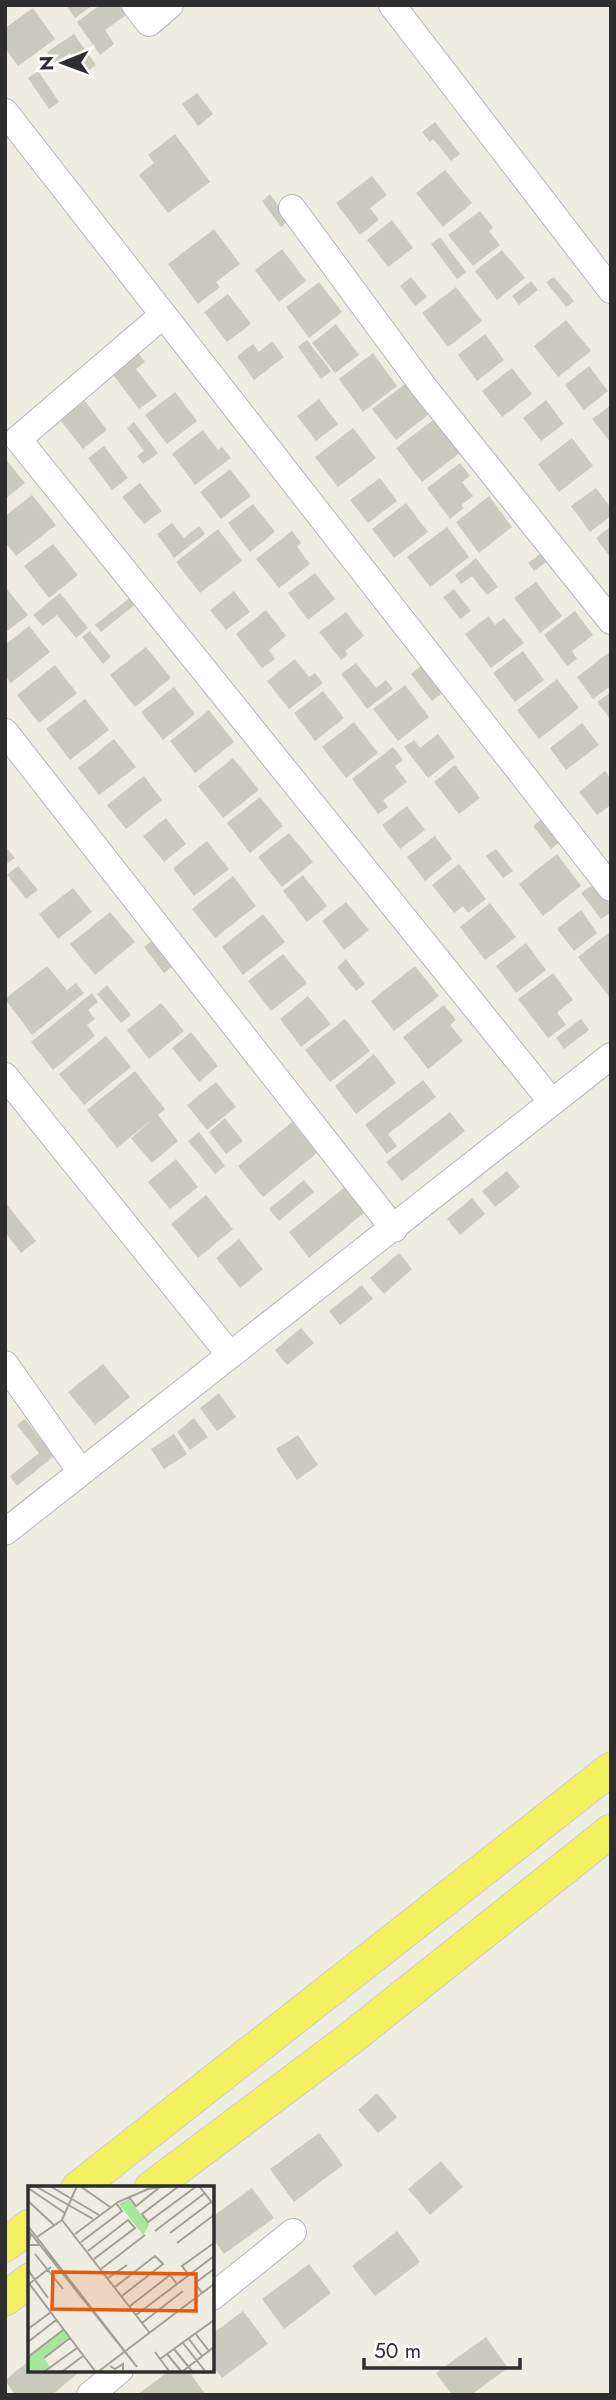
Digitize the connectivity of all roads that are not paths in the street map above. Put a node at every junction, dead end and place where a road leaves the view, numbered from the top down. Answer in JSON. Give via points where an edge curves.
{"nodes":[{"id":1,"x":135,"y":5,"type":"edge"},
{"id":2,"x":170,"y":5,"type":"edge"},
{"id":3,"x":392,"y":5,"type":"edge"},
{"id":4,"x":8,"y":121,"type":"edge"},
{"id":5,"x":292,"y":208,"type":"dead end"},
{"id":6,"x":611,"y":290,"type":"edge"},
{"id":7,"x":163,"y":315,"type":"junction"},
{"id":8,"x":611,"y":621,"type":"edge"},
{"id":9,"x":5,"y":732,"type":"edge"},
{"id":10,"x":611,"y":888,"type":"edge"},
{"id":11,"x":611,"y":1056,"type":"edge"},
{"id":12,"x":5,"y":1076,"type":"edge"},
{"id":13,"x":551,"y":1101,"type":"junction"},
{"id":14,"x":394,"y":1229,"type":"junction"},
{"id":15,"x":230,"y":1355,"type":"junction"},
{"id":16,"x":5,"y":1364,"type":"edge"},
{"id":17,"x":81,"y":1472,"type":"junction"},
{"id":18,"x":5,"y":1532,"type":"edge"},
{"id":19,"x":600,"y":1778,"type":"edge"},
{"id":20,"x":611,"y":1814,"type":"edge"},
{"id":21,"x":546,"y":1821,"type":"junction"},
{"id":22,"x":611,"y":1831,"type":"edge"},
{"id":23,"x":576,"y":1860,"type":"junction"},
{"id":24,"x":81,"y":2186,"type":"edge"},
{"id":25,"x":154,"y":2186,"type":"edge"},
{"id":26,"x":28,"y":2228,"type":"edge"},
{"id":27,"x":293,"y":2232,"type":"dead end"},
{"id":28,"x":5,"y":2245,"type":"edge"},
{"id":29,"x":28,"y":2282,"type":"edge"},
{"id":30,"x":214,"y":2295,"type":"edge"},
{"id":31,"x":5,"y":2299,"type":"edge"},
{"id":32,"x":118,"y":2372,"type":"edge"},
{"id":33,"x":90,"y":2395,"type":"edge"}],
"edges":[{"from":1,"to":2,"type":"street","via":[[149,23]]},
{"from":3,"to":6,"type":"street"},
{"from":4,"to":7,"type":"street"},
{"from":5,"to":8,"type":"street","via":[[423,386]]},
{"from":7,"to":10,"type":"street"},
{"from":7,"to":13,"type":"street","via":[[18,439]]},
{"from":9,"to":14,"type":"street"},
{"from":11,"to":13,"type":"street"},
{"from":12,"to":15,"type":"street"},
{"from":13,"to":14,"type":"street"},
{"from":14,"to":15,"type":"street"},
{"from":15,"to":17,"type":"street"},
{"from":16,"to":17,"type":"street"},
{"from":17,"to":18,"type":"street"},
{"from":19,"to":20,"type":"main road"},
{"from":19,"to":21,"type":"main road"},
{"from":21,"to":23,"type":"main road"},
{"from":21,"to":24,"type":"main road"},
{"from":22,"to":23,"type":"main road"},
{"from":23,"to":25,"type":"main road"},
{"from":26,"to":28,"type":"main road"},
{"from":27,"to":30,"type":"street"},
{"from":29,"to":31,"type":"main road"},
{"from":32,"to":33,"type":"street"}]}
